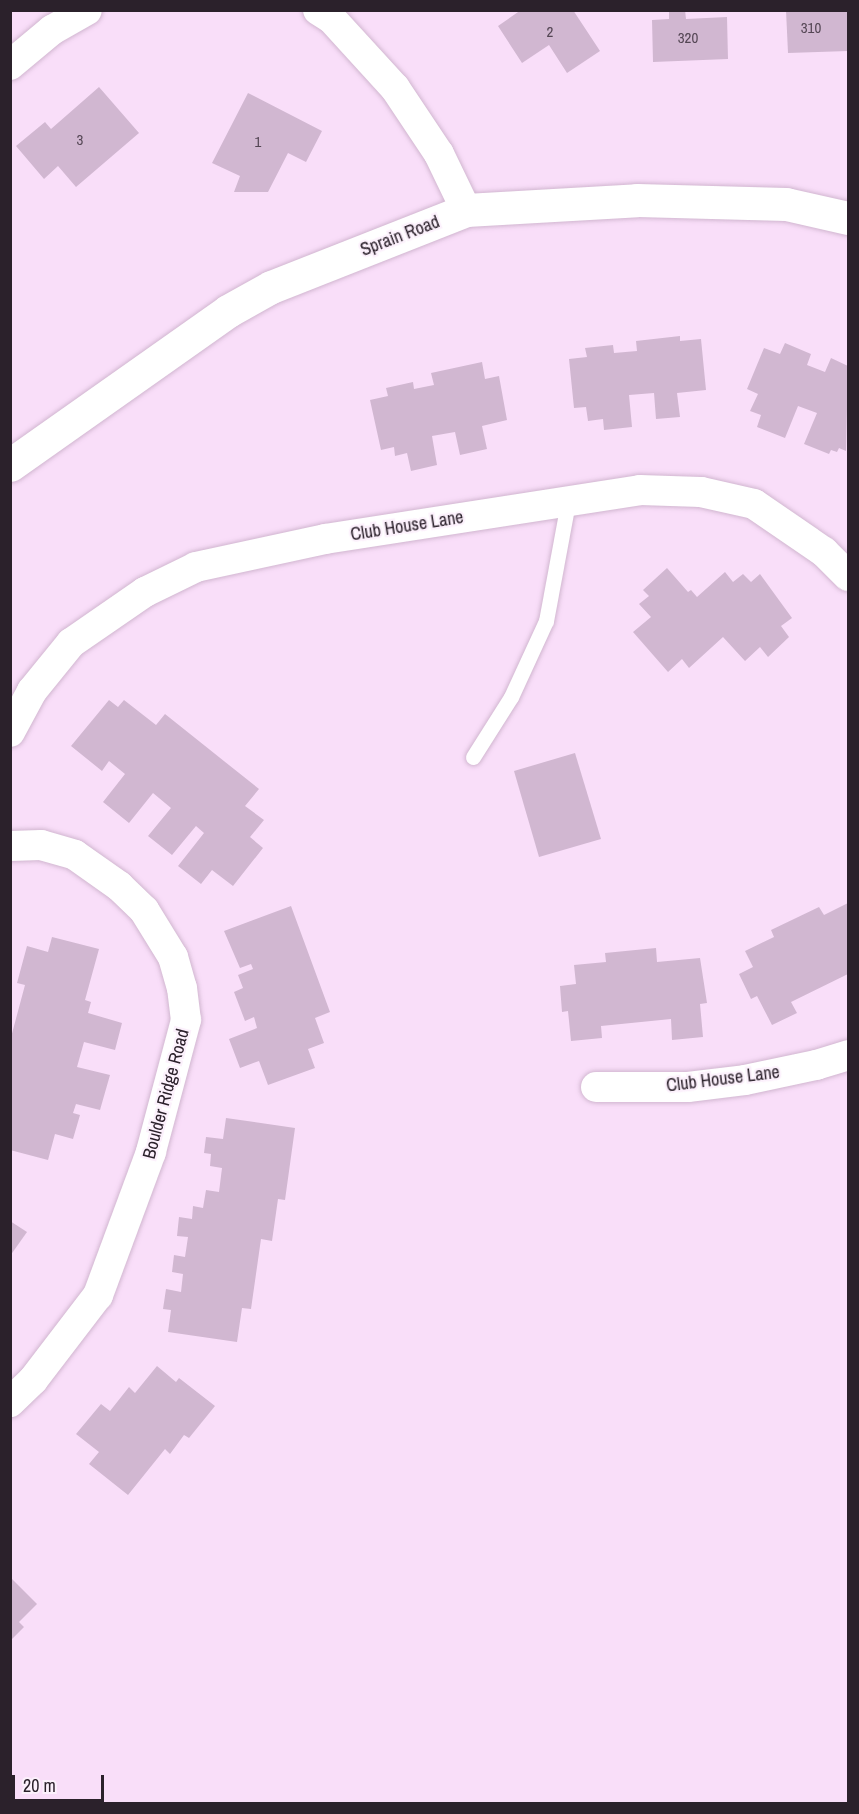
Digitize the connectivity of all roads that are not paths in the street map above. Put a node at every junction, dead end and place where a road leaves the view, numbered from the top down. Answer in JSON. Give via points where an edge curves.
{"nodes":[{"id":1,"x":87,"y":10,"type":"edge"},
{"id":2,"x":318,"y":10,"type":"edge"},
{"id":3,"x":10,"y":65,"type":"edge"},
{"id":4,"x":466,"y":210,"type":"junction"},
{"id":5,"x":849,"y":218,"type":"edge"},
{"id":6,"x":10,"y":465,"type":"edge"},
{"id":7,"x":568,"y":501,"type":"junction"},
{"id":8,"x":849,"y":576,"type":"edge"},
{"id":9,"x":10,"y":732,"type":"edge"},
{"id":10,"x":473,"y":757,"type":"dead end"},
{"id":11,"x":10,"y":846,"type":"edge"},
{"id":12,"x":849,"y":1055,"type":"edge"},
{"id":13,"x":596,"y":1087,"type":"dead end"},
{"id":14,"x":10,"y":1402,"type":"edge"}],
"edges":[{"from":1,"to":3,"type":"street","via":[[52,30]]},
{"from":2,"to":4,"type":"street","via":[[331,18],[395,88],[439,154]]},
{"from":4,"to":5,"type":"street","name":"Sprain Road","via":[[649,201],[786,204]]},
{"from":4,"to":6,"type":"street","name":"Sprain Road","via":[[271,287],[228,311]]},
{"from":7,"to":8,"type":"street","name":"Club House Lane","via":[[640,490],[702,492],[754,504],[824,552]]},
{"from":7,"to":9,"type":"street","name":"Club House Lane","via":[[325,539],[196,567],[145,592],[71,643],[32,691]]},
{"from":7,"to":10,"type":"lane","via":[[546,621],[511,698]]},
{"from":11,"to":14,"type":"street","name":"Boulder Ridge Road","via":[[41,844],[75,855],[119,886],[144,910],[172,957],[182,988],[186,1020],[151,1152],[98,1295],[33,1380]]},
{"from":12,"to":13,"type":"street","name":"Club House Lane","via":[[745,1080],[688,1087]]}]}
